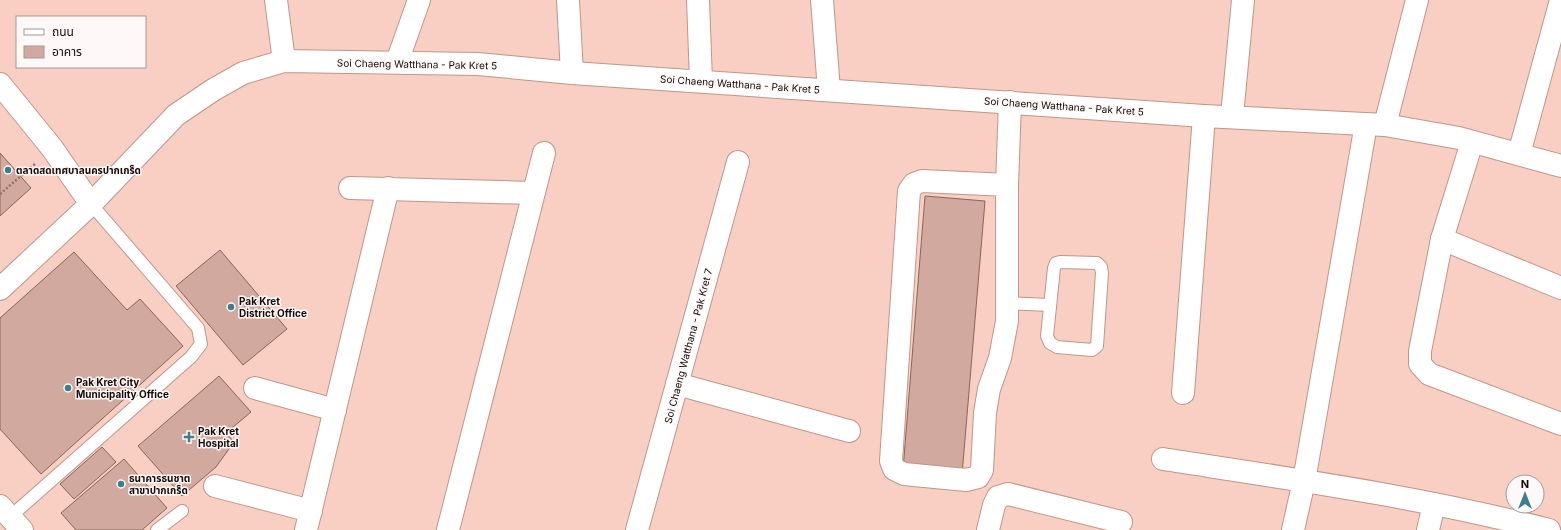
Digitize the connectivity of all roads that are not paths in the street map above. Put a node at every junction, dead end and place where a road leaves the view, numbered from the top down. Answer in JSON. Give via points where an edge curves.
{"nodes":[{"id":1,"x":276,"y":0,"type":"edge"},
{"id":2,"x":419,"y":0,"type":"edge"},
{"id":3,"x":568,"y":0,"type":"edge"},
{"id":4,"x":698,"y":0,"type":"edge"},
{"id":5,"x":822,"y":0,"type":"edge"},
{"id":6,"x":1243,"y":0,"type":"edge"},
{"id":7,"x":1417,"y":0,"type":"edge"},
{"id":8,"x":1561,"y":0,"type":"edge"},
{"id":9,"x":284,"y":62,"type":"junction"},
{"id":10,"x":397,"y":62,"type":"junction"},
{"id":11,"x":572,"y":73,"type":"junction"},
{"id":12,"x":701,"y":81,"type":"junction"},
{"id":13,"x":0,"y":84,"type":"edge"},
{"id":14,"x":829,"y":90,"type":"junction"},
{"id":15,"x":1010,"y":102,"type":"junction"},
{"id":16,"x":1204,"y":116,"type":"junction"},
{"id":17,"x":1232,"y":116,"type":"junction"},
{"id":18,"x":1376,"y":124,"type":"junction"},
{"id":19,"x":1472,"y":142,"type":"junction"},
{"id":20,"x":544,"y":154,"type":"dead end"},
{"id":21,"x":1519,"y":154,"type":"junction"},
{"id":22,"x":738,"y":162,"type":"dead end"},
{"id":23,"x":1561,"y":166,"type":"edge"},
{"id":24,"x":1007,"y":185,"type":"junction"},
{"id":25,"x":350,"y":188,"type":"dead end"},
{"id":26,"x":388,"y":188,"type":"junction"},
{"id":27,"x":533,"y":193,"type":"junction"},
{"id":28,"x":91,"y":204,"type":"junction"},
{"id":29,"x":1442,"y":239,"type":"junction"},
{"id":30,"x":1561,"y":288,"type":"edge"},
{"id":31,"x":0,"y":289,"type":"edge"},
{"id":32,"x":1007,"y":303,"type":"junction"},
{"id":33,"x":1050,"y":305,"type":"junction"},
{"id":34,"x":677,"y":384,"type":"junction"},
{"id":35,"x":255,"y":388,"type":"dead end"},
{"id":36,"x":1183,"y":393,"type":"dead end"},
{"id":37,"x":335,"y":410,"type":"junction"},
{"id":38,"x":1561,"y":424,"type":"edge"},
{"id":39,"x":849,"y":431,"type":"dead end"},
{"id":40,"x":1163,"y":459,"type":"dead end"},
{"id":41,"x":1304,"y":481,"type":"junction"},
{"id":42,"x":215,"y":486,"type":"dead end"},
{"id":43,"x":1434,"y":504,"type":"junction"},
{"id":44,"x":182,"y":511,"type":"dead end"},
{"id":45,"x":11,"y":518,"type":"edge"},
{"id":46,"x":308,"y":521,"type":"edge"},
{"id":47,"x":1121,"y":522,"type":"dead end"},
{"id":48,"x":156,"y":530,"type":"edge"},
{"id":49,"x":448,"y":530,"type":"edge"},
{"id":50,"x":637,"y":530,"type":"edge"},
{"id":51,"x":988,"y":530,"type":"edge"},
{"id":52,"x":1293,"y":530,"type":"edge"},
{"id":53,"x":1428,"y":530,"type":"edge"},
{"id":54,"x":1545,"y":530,"type":"edge"}],
"edges":[{"from":1,"to":9,"type":"street"},
{"from":2,"to":10,"type":"street"},
{"from":3,"to":11,"type":"street"},
{"from":4,"to":12,"type":"street"},
{"from":5,"to":14,"type":"street"},
{"from":6,"to":17,"type":"street"},
{"from":7,"to":18,"type":"street"},
{"from":8,"to":21,"type":"street"},
{"from":9,"to":10,"type":"street","name":"Soi Chaeng Watthana - Pak Kret 5"},
{"from":9,"to":28,"type":"street","name":"Soi Chaeng Watthana - Pak Kret 5","via":[[243,73],[176,115]]},
{"from":10,"to":11,"type":"street","name":"Soi Chaeng Watthana - Pak Kret 5","via":[[478,64]]},
{"from":11,"to":12,"type":"street","name":"Soi Chaeng Watthana - Pak Kret 5"},
{"from":12,"to":14,"type":"street","name":"Soi Chaeng Watthana - Pak Kret 5"},
{"from":13,"to":28,"type":"street","via":[[52,148]]},
{"from":14,"to":15,"type":"street","name":"Soi Chaeng Watthana - Pak Kret 5"},
{"from":15,"to":16,"type":"street","name":"Soi Chaeng Watthana - Pak Kret 5"},
{"from":15,"to":24,"type":"street"},
{"from":16,"to":17,"type":"street","name":"Soi Chaeng Watthana - Pak Kret 5"},
{"from":16,"to":36,"type":"street"},
{"from":17,"to":18,"type":"street","name":"Soi Chaeng Watthana - Pak Kret 5"},
{"from":18,"to":19,"type":"street","name":"Soi Chaeng Watthana - Pak Kret 5"},
{"from":18,"to":41,"type":"street"},
{"from":19,"to":21,"type":"street","name":"Soi Chaeng Watthana - Pak Kret 5"},
{"from":19,"to":29,"type":"street"},
{"from":20,"to":27,"type":"street"},
{"from":21,"to":23,"type":"street","name":"Soi Chaeng Watthana - Pak Kret 5"},
{"from":22,"to":34,"type":"street","name":"Soi Chaeng Watthana - Pak Kret 7"},
{"from":24,"to":32,"type":"street"},
{"from":24,"to":32,"type":"street","via":[[922,181],[914,184],[909,191],[891,460],[894,469],[904,474],[966,480],[978,477],[982,470],[984,413],[1000,358],[1007,321]]},
{"from":25,"to":26,"type":"street"},
{"from":26,"to":27,"type":"street"},
{"from":26,"to":37,"type":"street"},
{"from":27,"to":49,"type":"street"},
{"from":28,"to":31,"type":"street","name":"Soi Chaeng Watthana - Pak Kret 5"},
{"from":28,"to":45,"type":"lane","via":[[198,328],[202,344],[191,357]]},
{"from":29,"to":30,"type":"street"},
{"from":29,"to":38,"type":"street","via":[[1420,351],[1420,364],[1429,374]]},
{"from":32,"to":33,"type":"lane"},
{"from":33,"to":33,"type":"lane","via":[[1047,336],[1050,343],[1057,347],[1092,350],[1097,346],[1101,267],[1097,264],[1056,264]]},
{"from":34,"to":39,"type":"street"},
{"from":34,"to":50,"type":"street","name":"Soi Chaeng Watthana - Pak Kret 7"},
{"from":35,"to":37,"type":"street"},
{"from":37,"to":46,"type":"street"},
{"from":40,"to":41,"type":"street"},
{"from":41,"to":43,"type":"street"},
{"from":41,"to":52,"type":"street"},
{"from":42,"to":46,"type":"street"},
{"from":43,"to":53,"type":"street"},
{"from":43,"to":54,"type":"street"},
{"from":44,"to":48,"type":"lane"},
{"from":47,"to":51,"type":"street","via":[[1008,494],[998,497]]}]}
